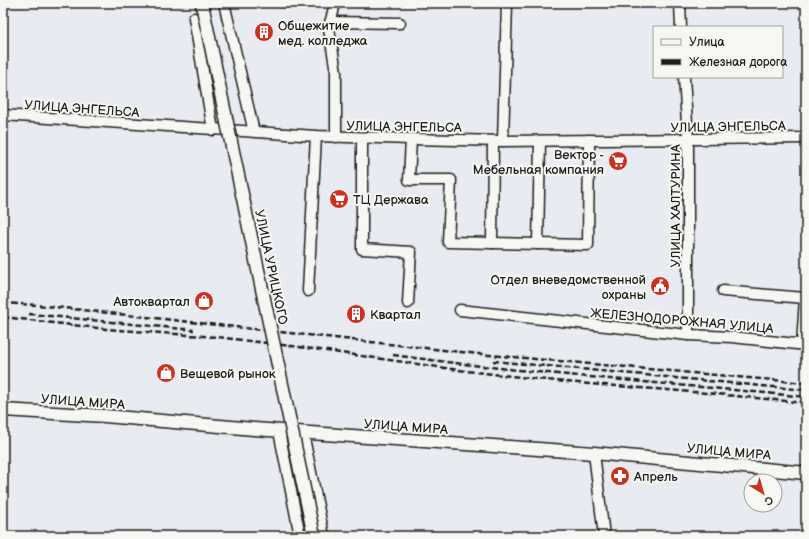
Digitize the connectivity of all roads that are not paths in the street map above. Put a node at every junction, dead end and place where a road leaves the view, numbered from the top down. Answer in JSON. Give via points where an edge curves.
{"nodes":[{"id":1,"x":202,"y":3,"type":"edge"},
{"id":2,"x":224,"y":3,"type":"edge"},
{"id":3,"x":335,"y":3,"type":"edge"},
{"id":4,"x":507,"y":3,"type":"edge"},
{"id":5,"x":680,"y":3,"type":"edge"},
{"id":6,"x":194,"y":18,"type":"dead end"},
{"id":7,"x":330,"y":22,"type":"junction"},
{"id":8,"x":400,"y":23,"type":"dead end"},
{"id":9,"x":681,"y":26,"type":"edge"},
{"id":10,"x":684,"y":78,"type":"edge"},
{"id":11,"x":3,"y":115,"type":"edge"},
{"id":12,"x":213,"y":130,"type":"junction"},
{"id":13,"x":254,"y":132,"type":"junction"},
{"id":14,"x":316,"y":136,"type":"junction"},
{"id":15,"x":336,"y":137,"type":"junction"},
{"id":16,"x":362,"y":138,"type":"junction"},
{"id":17,"x":806,"y":138,"type":"edge"},
{"id":18,"x":688,"y":139,"type":"junction"},
{"id":19,"x":411,"y":140,"type":"junction"},
{"id":20,"x":589,"y":140,"type":"junction"},
{"id":21,"x":493,"y":141,"type":"junction"},
{"id":22,"x":504,"y":141,"type":"junction"},
{"id":23,"x":540,"y":141,"type":"junction"},
{"id":24,"x":492,"y":243,"type":"junction"},
{"id":25,"x":538,"y":244,"type":"junction"},
{"id":26,"x":308,"y":291,"type":"dead end"},
{"id":27,"x":723,"y":291,"type":"dead end"},
{"id":28,"x":408,"y":303,"type":"dead end"},
{"id":29,"x":460,"y":310,"type":"dead end"},
{"id":30,"x":688,"y":334,"type":"junction"},
{"id":31,"x":804,"y":345,"type":"edge"},
{"id":32,"x":3,"y":410,"type":"edge"},
{"id":33,"x":279,"y":431,"type":"junction"},
{"id":34,"x":304,"y":432,"type":"junction"},
{"id":35,"x":594,"y":453,"type":"junction"},
{"id":36,"x":806,"y":473,"type":"edge"},
{"id":37,"x":300,"y":536,"type":"edge"},
{"id":38,"x":314,"y":536,"type":"edge"},
{"id":39,"x":324,"y":536,"type":"edge"},
{"id":40,"x":604,"y":536,"type":"edge"}],
"edges":[{"from":1,"to":38,"type":"main road","name":"УЛИЦА УРИЦКОГО","bridge":true},
{"from":2,"to":13,"type":"street"},
{"from":3,"to":7,"type":"street"},
{"from":4,"to":22,"type":"street"},
{"from":5,"to":9,"type":"street"},
{"from":6,"to":12,"type":"street"},
{"from":7,"to":8,"type":"street"},
{"from":7,"to":15,"type":"street","via":[[336,72]]},
{"from":10,"to":18,"type":"street","name":"УЛИЦА ХАЛТУРИНА"},
{"from":11,"to":12,"type":"street","name":"УЛИЦА ЭНГЕЛЬСА"},
{"from":12,"to":13,"type":"street","name":"УЛИЦА ЭНГЕЛЬСА"},
{"from":13,"to":14,"type":"street","name":"УЛИЦА ЭНГЕЛЬСА"},
{"from":14,"to":15,"type":"street","name":"УЛИЦА ЭНГЕЛЬСА"},
{"from":14,"to":26,"type":"street"},
{"from":15,"to":16,"type":"street","name":"УЛИЦА ЭНГЕЛЬСА"},
{"from":16,"to":19,"type":"street","name":"УЛИЦА ЭНГЕЛЬСА"},
{"from":16,"to":28,"type":"street","via":[[362,249],[411,252]]},
{"from":17,"to":18,"type":"street","name":"УЛИЦА ЭНГЕЛЬСА"},
{"from":18,"to":20,"type":"street","name":"УЛИЦА ЭНГЕЛЬСА"},
{"from":18,"to":30,"type":"street","name":"УЛИЦА ХАЛТУРИНА"},
{"from":19,"to":21,"type":"street","name":"УЛИЦА ЭНГЕЛЬСА"},
{"from":19,"to":24,"type":"street","via":[[409,180],[451,180],[448,242]]},
{"from":20,"to":23,"type":"street","name":"УЛИЦА ЭНГЕЛЬСА"},
{"from":20,"to":25,"type":"street","via":[[588,245]]},
{"from":21,"to":22,"type":"street","name":"УЛИЦА ЭНГЕЛЬСА"},
{"from":21,"to":24,"type":"street"},
{"from":22,"to":23,"type":"street","name":"УЛИЦА ЭНГЕЛЬСА"},
{"from":23,"to":25,"type":"street"},
{"from":24,"to":25,"type":"street"},
{"from":27,"to":31,"type":"street","via":[[804,298]]},
{"from":29,"to":30,"type":"street","name":"ЖЕЛЕЗНОДОРОЖНАЯ УЛИЦА"},
{"from":30,"to":31,"type":"street","name":"ЖЕЛЕЗНОДОРОЖНАЯ УЛИЦА"},
{"from":32,"to":33,"type":"main road","name":"УЛИЦА МИРА"},
{"from":33,"to":34,"type":"main road","name":"УЛИЦА МИРА"},
{"from":33,"to":37,"type":"street"},
{"from":34,"to":35,"type":"main road","name":"УЛИЦА МИРА"},
{"from":34,"to":39,"type":"street"},
{"from":35,"to":36,"type":"main road","name":"УЛИЦА МИРА"},
{"from":35,"to":40,"type":"street"}]}
